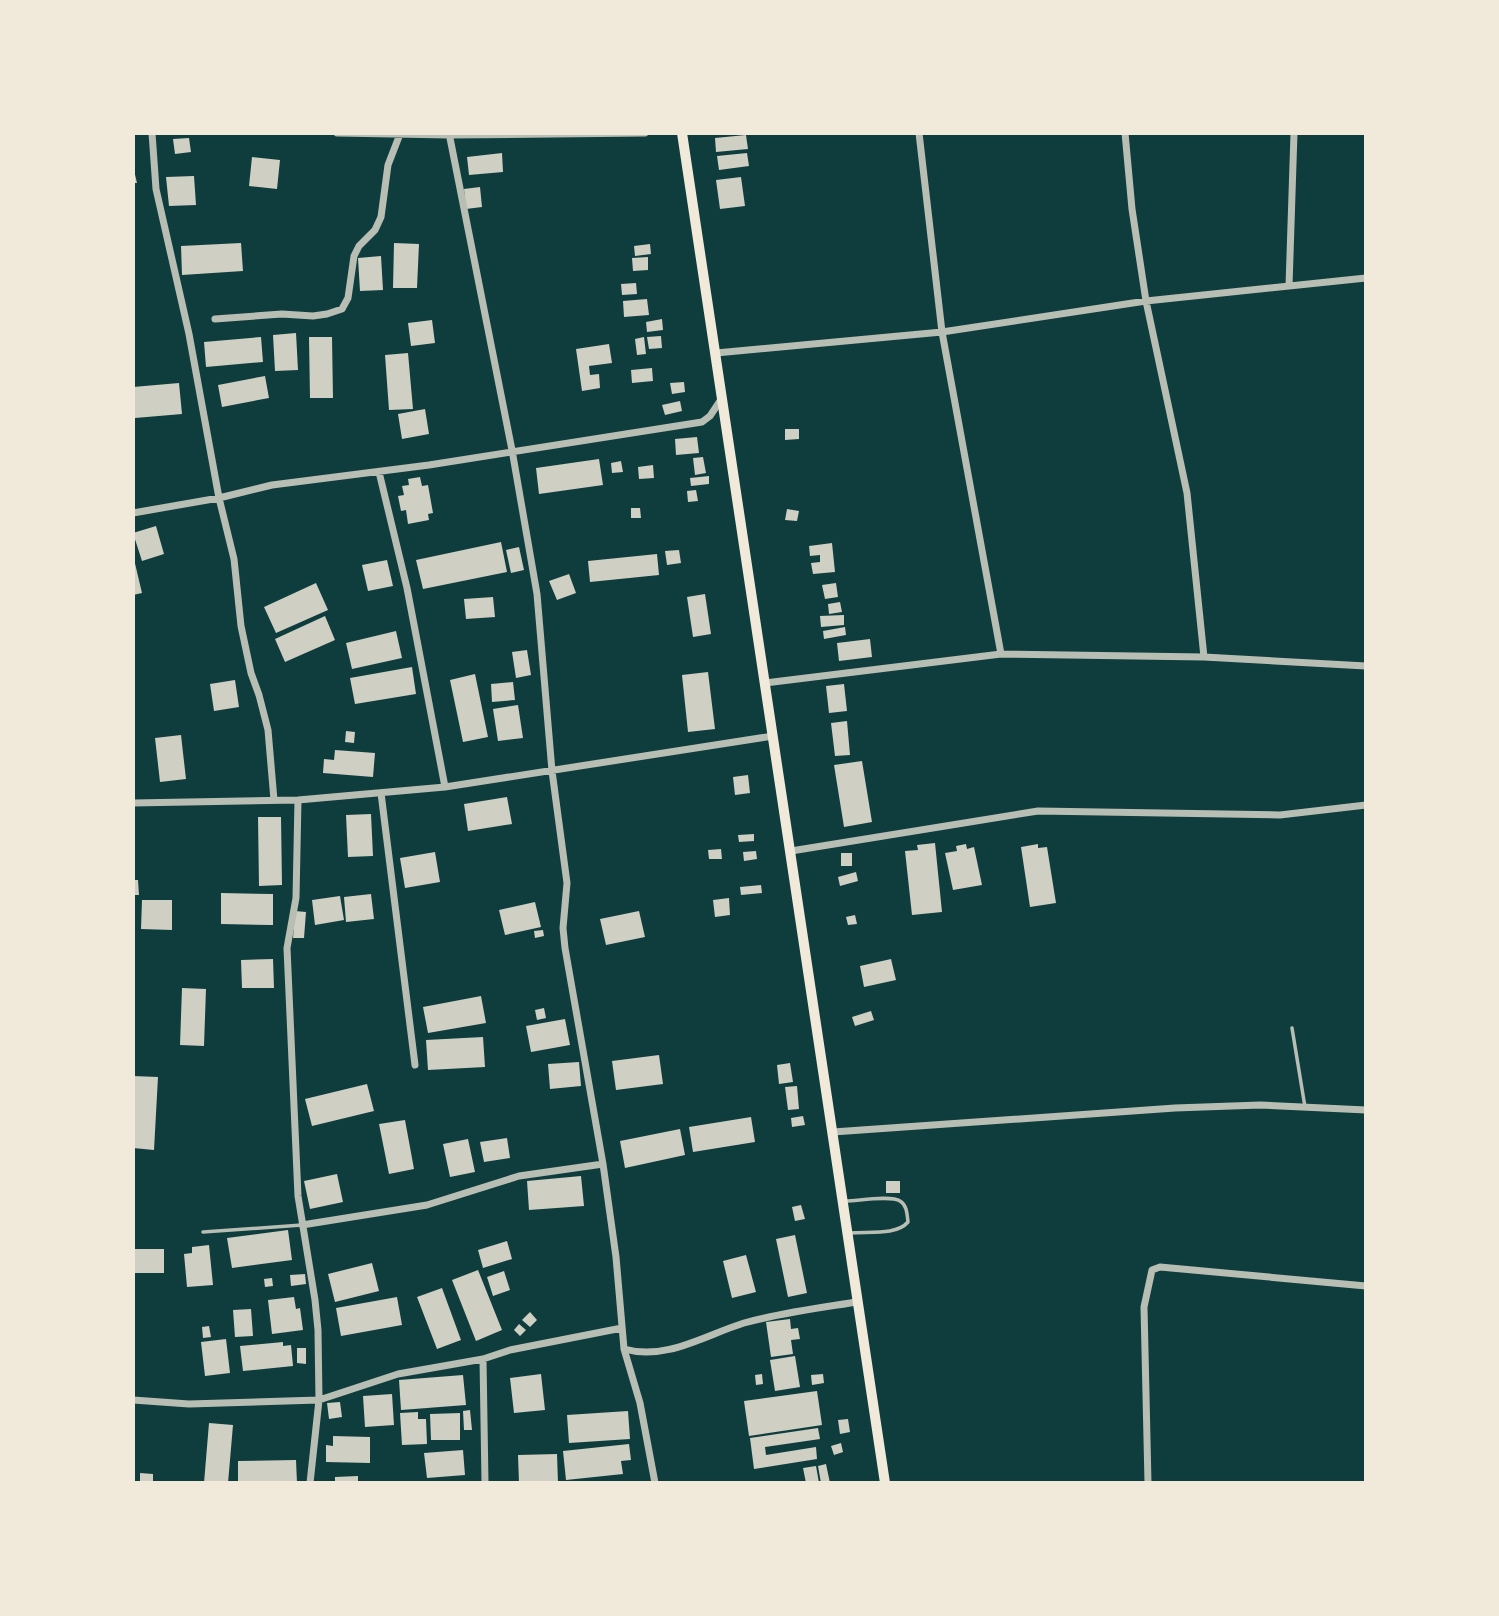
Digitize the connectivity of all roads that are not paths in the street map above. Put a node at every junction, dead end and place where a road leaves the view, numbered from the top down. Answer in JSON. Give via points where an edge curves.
{"nodes":[{"id":1,"x":152,"y":133,"type":"edge"},
{"id":2,"x":337,"y":133,"type":"edge"},
{"id":3,"x":645,"y":133,"type":"edge"},
{"id":4,"x":682,"y":133,"type":"edge"},
{"id":5,"x":919,"y":133,"type":"edge"},
{"id":6,"x":1125,"y":133,"type":"edge"},
{"id":7,"x":1294,"y":133,"type":"edge"},
{"id":8,"x":400,"y":134,"type":"edge"},
{"id":9,"x":449,"y":134,"type":"edge"},
{"id":10,"x":1366,"y":278,"type":"edge"},
{"id":11,"x":1289,"y":286,"type":"junction"},
{"id":12,"x":1146,"y":301,"type":"junction"},
{"id":13,"x":215,"y":319,"type":"dead end"},
{"id":14,"x":942,"y":332,"type":"junction"},
{"id":15,"x":716,"y":354,"type":"junction"},
{"id":16,"x":722,"y":397,"type":"junction"},
{"id":17,"x":512,"y":450,"type":"junction"},
{"id":18,"x":379,"y":472,"type":"junction"},
{"id":19,"x":219,"y":498,"type":"junction"},
{"id":20,"x":133,"y":513,"type":"edge"},
{"id":21,"x":1001,"y":654,"type":"junction"},
{"id":22,"x":1204,"y":657,"type":"junction"},
{"id":23,"x":1366,"y":666,"type":"edge"},
{"id":24,"x":765,"y":683,"type":"junction"},
{"id":25,"x":773,"y":736,"type":"junction"},
{"id":26,"x":552,"y":771,"type":"junction"},
{"id":27,"x":445,"y":787,"type":"junction"},
{"id":28,"x":381,"y":793,"type":"junction"},
{"id":29,"x":274,"y":800,"type":"junction"},
{"id":30,"x":298,"y":800,"type":"junction"},
{"id":31,"x":133,"y":803,"type":"edge"},
{"id":32,"x":1366,"y":805,"type":"edge"},
{"id":33,"x":791,"y":851,"type":"junction"},
{"id":34,"x":1292,"y":1028,"type":"dead end"},
{"id":35,"x":415,"y":1065,"type":"dead end"},
{"id":36,"x":1305,"y":1107,"type":"junction"},
{"id":37,"x":1366,"y":1110,"type":"edge"},
{"id":38,"x":833,"y":1132,"type":"junction"},
{"id":39,"x":603,"y":1164,"type":"junction"},
{"id":40,"x":843,"y":1202,"type":"junction"},
{"id":41,"x":302,"y":1225,"type":"junction"},
{"id":42,"x":202,"y":1232,"type":"dead end"},
{"id":43,"x":848,"y":1233,"type":"junction"},
{"id":44,"x":1366,"y":1286,"type":"edge"},
{"id":45,"x":856,"y":1302,"type":"junction"},
{"id":46,"x":622,"y":1328,"type":"junction"},
{"id":47,"x":624,"y":1349,"type":"junction"},
{"id":48,"x":483,"y":1359,"type":"junction"},
{"id":49,"x":133,"y":1400,"type":"edge"},
{"id":50,"x":319,"y":1400,"type":"junction"},
{"id":51,"x":310,"y":1483,"type":"edge"},
{"id":52,"x":485,"y":1483,"type":"edge"},
{"id":53,"x":655,"y":1483,"type":"edge"},
{"id":54,"x":886,"y":1483,"type":"edge"},
{"id":55,"x":1148,"y":1483,"type":"edge"}],
"edges":[{"from":1,"to":19,"type":"street","via":[[156,189]]},
{"from":2,"to":8,"type":"street"},
{"from":3,"to":9,"type":"street"},
{"from":4,"to":15,"type":"main road"},
{"from":5,"to":14,"type":"street"},
{"from":6,"to":12,"type":"street"},
{"from":7,"to":11,"type":"street"},
{"from":8,"to":9,"type":"street"},
{"from":8,"to":13,"type":"street","via":[[388,165],[382,217],[354,256],[342,309],[313,316]]},
{"from":9,"to":17,"type":"street"},
{"from":10,"to":11,"type":"street"},
{"from":11,"to":12,"type":"street"},
{"from":12,"to":14,"type":"street"},
{"from":12,"to":22,"type":"street","via":[[1187,493]]},
{"from":14,"to":15,"type":"street"},
{"from":14,"to":21,"type":"street"},
{"from":15,"to":16,"type":"main road"},
{"from":16,"to":17,"type":"street","via":[[702,422]]},
{"from":16,"to":24,"type":"main road"},
{"from":17,"to":18,"type":"street"},
{"from":17,"to":26,"type":"street","via":[[537,594]]},
{"from":18,"to":19,"type":"street","via":[[272,485]]},
{"from":18,"to":27,"type":"street","via":[[407,588]]},
{"from":19,"to":20,"type":"street"},
{"from":19,"to":29,"type":"street","via":[[234,559],[251,674],[268,730]]},
{"from":21,"to":22,"type":"street"},
{"from":21,"to":24,"type":"street"},
{"from":22,"to":23,"type":"street"},
{"from":24,"to":25,"type":"main road"},
{"from":25,"to":26,"type":"street"},
{"from":25,"to":33,"type":"main road"},
{"from":26,"to":27,"type":"street"},
{"from":26,"to":39,"type":"street","via":[[567,883],[565,948]]},
{"from":27,"to":28,"type":"street"},
{"from":28,"to":30,"type":"street"},
{"from":28,"to":35,"type":"street"},
{"from":29,"to":30,"type":"street"},
{"from":29,"to":31,"type":"street"},
{"from":30,"to":41,"type":"street","via":[[296,898],[287,948]]},
{"from":32,"to":33,"type":"street","via":[[1280,815],[1038,811]]},
{"from":33,"to":38,"type":"main road"},
{"from":34,"to":36,"type":"lane"},
{"from":36,"to":37,"type":"street"},
{"from":36,"to":38,"type":"street","via":[[1175,1108]]},
{"from":38,"to":40,"type":"main road"},
{"from":39,"to":41,"type":"street","via":[[519,1175],[427,1205]]},
{"from":39,"to":46,"type":"street"},
{"from":40,"to":43,"type":"main road"},
{"from":40,"to":43,"type":"lane","via":[[891,1199],[907,1210],[908,1222],[902,1228]]},
{"from":41,"to":42,"type":"lane"},
{"from":41,"to":50,"type":"street","via":[[316,1300]]},
{"from":43,"to":45,"type":"main road"},
{"from":44,"to":55,"type":"street","via":[[1160,1267],[1152,1270],[1144,1307]]},
{"from":45,"to":47,"type":"street","via":[[744,1323],[666,1351]]},
{"from":45,"to":54,"type":"main road"},
{"from":46,"to":47,"type":"street"},
{"from":46,"to":48,"type":"street"},
{"from":47,"to":53,"type":"street"},
{"from":48,"to":50,"type":"street","via":[[398,1374]]},
{"from":48,"to":52,"type":"street"},
{"from":49,"to":50,"type":"street","via":[[189,1404]]},
{"from":50,"to":51,"type":"street"}]}
